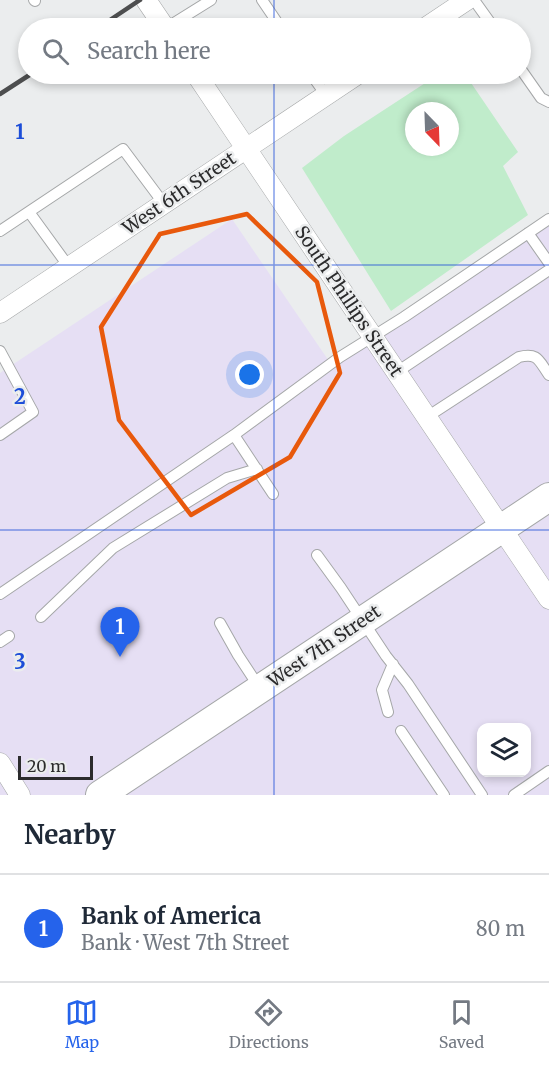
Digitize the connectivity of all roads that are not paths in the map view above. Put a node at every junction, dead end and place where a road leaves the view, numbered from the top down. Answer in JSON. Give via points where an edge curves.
{"nodes":[{"id":1,"x":146,"y":0,"type":"edge"},
{"id":2,"x":211,"y":0,"type":"edge"},
{"id":3,"x":262,"y":0,"type":"edge"},
{"id":4,"x":468,"y":0,"type":"edge"},
{"id":5,"x":474,"y":0,"type":"edge"},
{"id":6,"x":159,"y":18,"type":"edge"},
{"id":7,"x":182,"y":18,"type":"edge"},
{"id":8,"x":274,"y":18,"type":"edge"},
{"id":9,"x":440,"y":18,"type":"edge"},
{"id":10,"x":487,"y":18,"type":"edge"},
{"id":11,"x":203,"y":84,"type":"edge"},
{"id":12,"x":318,"y":84,"type":"edge"},
{"id":13,"x":343,"y":84,"type":"edge"},
{"id":14,"x":531,"y":84,"type":"edge"},
{"id":15,"x":326,"y":95,"type":"junction"},
{"id":16,"x":549,"y":102,"type":"edge"},
{"id":17,"x":246,"y":148,"type":"junction"},
{"id":18,"x":164,"y":204,"type":"junction"},
{"id":19,"x":28,"y":212,"type":"junction"},
{"id":20,"x":549,"y":219,"type":"edge"},
{"id":21,"x":0,"y":231,"type":"edge"},
{"id":22,"x":528,"y":233,"type":"junction"},
{"id":23,"x":549,"y":263,"type":"edge"},
{"id":24,"x":69,"y":267,"type":"junction"},
{"id":25,"x":549,"y":270,"type":"edge"},
{"id":26,"x":0,"y":313,"type":"edge"},
{"id":27,"x":373,"y":337,"type":"junction"},
{"id":28,"x":0,"y":351,"type":"edge"},
{"id":29,"x":397,"y":372,"type":"junction"},
{"id":30,"x":549,"y":375,"type":"edge"},
{"id":31,"x":427,"y":417,"type":"junction"},
{"id":32,"x":0,"y":435,"type":"edge"},
{"id":33,"x":234,"y":435,"type":"junction"},
{"id":34,"x":257,"y":469,"type":"junction"},
{"id":35,"x":273,"y":494,"type":"dead end"},
{"id":36,"x":549,"y":497,"type":"edge"},
{"id":37,"x":502,"y":528,"type":"junction"},
{"id":38,"x":317,"y":555,"type":"dead end"},
{"id":39,"x":0,"y":594,"type":"edge"},
{"id":40,"x":549,"y":599,"type":"edge"},
{"id":41,"x":41,"y":617,"type":"dead end"},
{"id":42,"x":362,"y":621,"type":"junction"},
{"id":43,"x":220,"y":623,"type":"dead end"},
{"id":44,"x":393,"y":664,"type":"junction"},
{"id":45,"x":260,"y":689,"type":"junction"},
{"id":46,"x":388,"y":712,"type":"dead end"},
{"id":47,"x":402,"y":731,"type":"dead end"},
{"id":48,"x":0,"y":763,"type":"edge"},
{"id":49,"x":549,"y":771,"type":"edge"},
{"id":50,"x":20,"y":795,"type":"edge"},
{"id":51,"x":99,"y":795,"type":"edge"},
{"id":52,"x":444,"y":795,"type":"edge"},
{"id":53,"x":482,"y":795,"type":"edge"},
{"id":54,"x":514,"y":795,"type":"edge"}],
"edges":[{"from":1,"to":6,"type":"street"},
{"from":2,"to":7,"type":"lane"},
{"from":3,"to":8,"type":"lane"},
{"from":4,"to":9,"type":"street"},
{"from":5,"to":10,"type":"lane"},
{"from":11,"to":17,"type":"street","name":"South Phillips Street"},
{"from":12,"to":15,"type":"lane"},
{"from":13,"to":15,"type":"street","name":"West 6th Street"},
{"from":14,"to":16,"type":"lane"},
{"from":15,"to":17,"type":"street","name":"West 6th Street"},
{"from":17,"to":18,"type":"street","name":"West 6th Street"},
{"from":17,"to":27,"type":"street","name":"South Phillips Street"},
{"from":18,"to":19,"type":"lane","via":[[123,149]]},
{"from":18,"to":24,"type":"street","name":"West 6th Street"},
{"from":19,"to":21,"type":"lane"},
{"from":19,"to":24,"type":"lane"},
{"from":20,"to":22,"type":"lane"},
{"from":22,"to":23,"type":"lane"},
{"from":22,"to":27,"type":"lane"},
{"from":24,"to":26,"type":"street","name":"West 6th Street"},
{"from":25,"to":29,"type":"lane"},
{"from":27,"to":29,"type":"street","name":"South Phillips Street"},
{"from":27,"to":33,"type":"lane"},
{"from":28,"to":32,"type":"lane","via":[[33,412]]},
{"from":29,"to":31,"type":"street","name":"South Phillips Street"},
{"from":30,"to":31,"type":"lane","via":[[535,356],[519,357]]},
{"from":31,"to":37,"type":"street","name":"South Phillips Street"},
{"from":33,"to":34,"type":"lane"},
{"from":33,"to":39,"type":"lane"},
{"from":34,"to":35,"type":"lane"},
{"from":34,"to":41,"type":"lane","via":[[227,478],[112,548]]},
{"from":36,"to":37,"type":"street","name":"West 7th Street"},
{"from":37,"to":40,"type":"street","name":"South Phillips Street"},
{"from":37,"to":42,"type":"street","name":"West 7th Street"},
{"from":38,"to":42,"type":"lane"},
{"from":42,"to":44,"type":"lane"},
{"from":42,"to":45,"type":"street","name":"West 7th Street"},
{"from":43,"to":45,"type":"lane"},
{"from":44,"to":46,"type":"lane","via":[[382,690]]},
{"from":44,"to":53,"type":"lane"},
{"from":45,"to":51,"type":"street","name":"West 7th Street"},
{"from":47,"to":52,"type":"lane"},
{"from":48,"to":50,"type":"street"},
{"from":49,"to":54,"type":"lane"}]}
